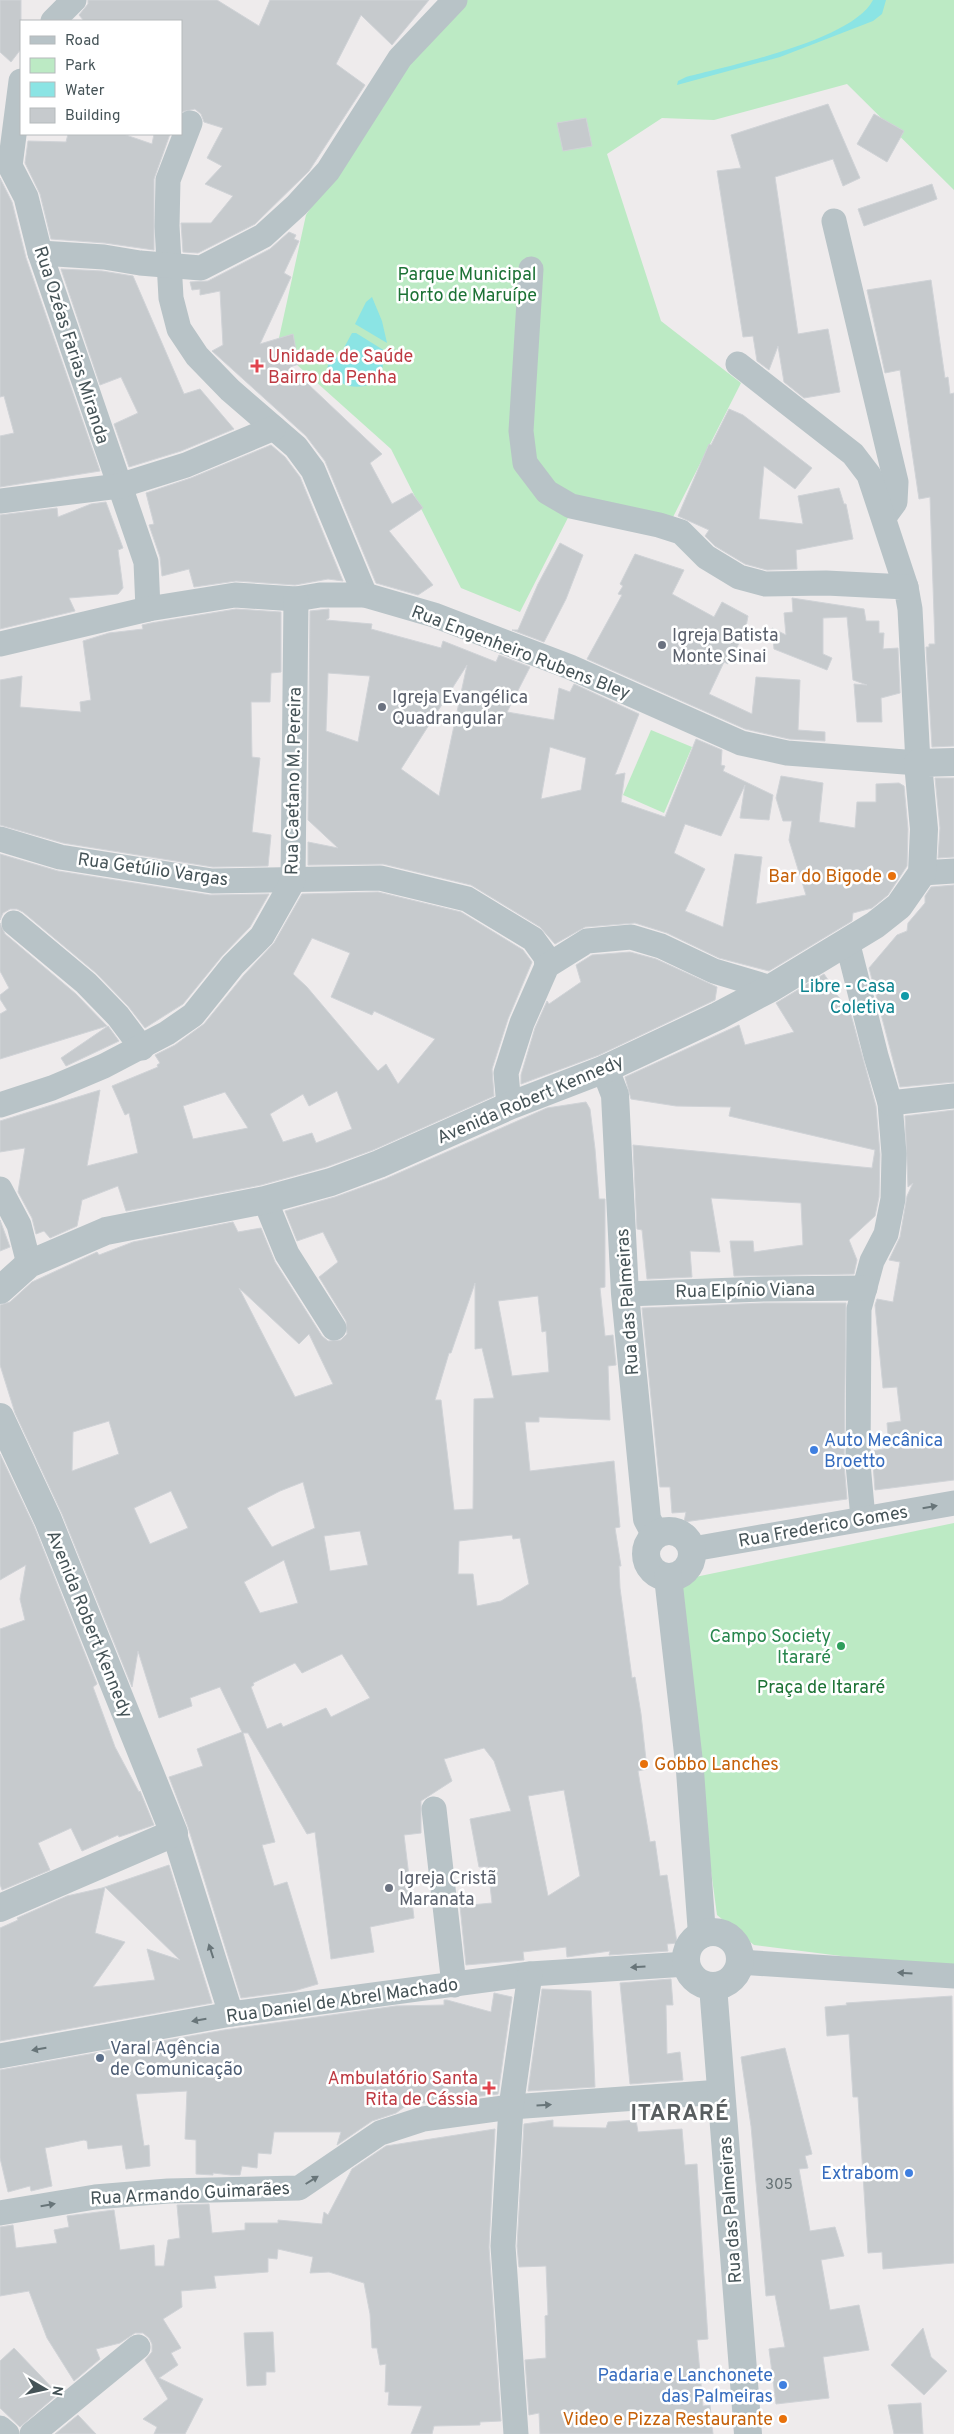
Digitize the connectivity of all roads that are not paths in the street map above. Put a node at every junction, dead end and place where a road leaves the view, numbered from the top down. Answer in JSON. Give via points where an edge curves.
{"nodes":[{"id":1,"x":74,"y":0,"type":"edge"},
{"id":2,"x":455,"y":0,"type":"edge"},
{"id":3,"x":54,"y":20,"type":"edge"},
{"id":4,"x":20,"y":86,"type":"edge"},
{"id":5,"x":190,"y":123,"type":"dead end"},
{"id":6,"x":5,"y":167,"type":"edge"},
{"id":7,"x":834,"y":221,"type":"dead end"},
{"id":8,"x":40,"y":254,"type":"junction"},
{"id":9,"x":170,"y":265,"type":"junction"},
{"id":10,"x":531,"y":269,"type":"dead end"},
{"id":11,"x":738,"y":364,"type":"dead end"},
{"id":12,"x":274,"y":428,"type":"junction"},
{"id":13,"x":119,"y":486,"type":"junction"},
{"id":14,"x":0,"y":501,"type":"edge"},
{"id":15,"x":884,"y":517,"type":"junction"},
{"id":16,"x":906,"y":587,"type":"junction"},
{"id":17,"x":365,"y":595,"type":"junction"},
{"id":18,"x":296,"y":599,"type":"junction"},
{"id":19,"x":148,"y":609,"type":"junction"},
{"id":20,"x":0,"y":644,"type":"edge"},
{"id":21,"x":954,"y":762,"type":"edge"},
{"id":22,"x":918,"y":763,"type":"junction"},
{"id":23,"x":0,"y":839,"type":"edge"},
{"id":24,"x":954,"y":871,"type":"edge"},
{"id":25,"x":922,"y":872,"type":"junction"},
{"id":26,"x":293,"y":881,"type":"junction"},
{"id":27,"x":14,"y":924,"type":"dead end"},
{"id":28,"x":847,"y":941,"type":"junction"},
{"id":29,"x":547,"y":966,"type":"junction"},
{"id":30,"x":771,"y":988,"type":"junction"},
{"id":31,"x":142,"y":1048,"type":"junction"},
{"id":32,"x":605,"y":1069,"type":"junction"},
{"id":33,"x":954,"y":1096,"type":"edge"},
{"id":34,"x":890,"y":1103,"type":"junction"},
{"id":35,"x":0,"y":1104,"type":"edge"},
{"id":36,"x":509,"y":1106,"type":"junction"},
{"id":37,"x":0,"y":1189,"type":"edge"},
{"id":38,"x":265,"y":1200,"type":"junction"},
{"id":39,"x":29,"y":1264,"type":"junction"},
{"id":40,"x":865,"y":1288,"type":"junction"},
{"id":41,"x":0,"y":1290,"type":"edge"},
{"id":42,"x":624,"y":1294,"type":"junction"},
{"id":43,"x":334,"y":1328,"type":"dead end"},
{"id":44,"x":0,"y":1417,"type":"edge"},
{"id":45,"x":954,"y":1503,"type":"edge"},
{"id":46,"x":863,"y":1518,"type":"junction"},
{"id":47,"x":655,"y":1534,"type":"junction"},
{"id":48,"x":693,"y":1549,"type":"junction"},
{"id":49,"x":668,"y":1577,"type":"junction"},
{"id":50,"x":434,"y":1809,"type":"dead end"},
{"id":51,"x":174,"y":1832,"type":"junction"},
{"id":52,"x":0,"y":1908,"type":"edge"},
{"id":53,"x":702,"y":1934,"type":"junction"},
{"id":54,"x":740,"y":1962,"type":"junction"},
{"id":55,"x":687,"y":1964,"type":"junction"},
{"id":56,"x":530,"y":1974,"type":"junction"},
{"id":57,"x":954,"y":1976,"type":"edge"},
{"id":58,"x":454,"y":1985,"type":"junction"},
{"id":59,"x":713,"y":1986,"type":"junction"},
{"id":60,"x":231,"y":2014,"type":"junction"},
{"id":61,"x":0,"y":2056,"type":"edge"},
{"id":62,"x":721,"y":2092,"type":"junction"},
{"id":63,"x":511,"y":2107,"type":"junction"},
{"id":64,"x":0,"y":2213,"type":"edge"},
{"id":65,"x":138,"y":2347,"type":"dead end"},
{"id":66,"x":0,"y":2428,"type":"edge"},
{"id":67,"x":7,"y":2434,"type":"edge"},
{"id":68,"x":32,"y":2434,"type":"edge"},
{"id":69,"x":516,"y":2434,"type":"edge"},
{"id":70,"x":748,"y":2434,"type":"edge"}],
"edges":[{"from":1,"to":3,"type":"street"},
{"from":2,"to":9,"type":"street","via":[[400,58],[328,171],[297,205],[263,236],[200,268]]},
{"from":4,"to":6,"type":"street","name":"Rua Ozéas Farias Miranda"},
{"from":5,"to":9,"type":"street","via":[[168,180]]},
{"from":6,"to":8,"type":"street","name":"Rua Ozéas Farias Miranda","via":[[26,197]]},
{"from":7,"to":15,"type":"street","via":[[896,482],[895,502]]},
{"from":8,"to":9,"type":"street"},
{"from":8,"to":13,"type":"street","name":"Rua Ozéas Farias Miranda"},
{"from":9,"to":12,"type":"street","via":[[172,298],[179,329],[196,356]]},
{"from":10,"to":16,"type":"street","via":[[521,431],[525,463],[547,492],[572,506],[681,532],[706,557],[739,577],[765,584]]},
{"from":11,"to":15,"type":"street","via":[[853,454],[868,474]]},
{"from":12,"to":13,"type":"street","via":[[186,465]]},
{"from":12,"to":17,"type":"street","via":[[296,447],[313,470]]},
{"from":13,"to":14,"type":"street"},
{"from":13,"to":19,"type":"street","name":"Rua Ozéas Farias Miranda","via":[[146,562]]},
{"from":15,"to":16,"type":"street"},
{"from":16,"to":22,"type":"street"},
{"from":17,"to":18,"type":"street","name":"Rua Engenheiro Rubens Bley","via":[[320,595]]},
{"from":17,"to":22,"type":"street","name":"Rua Engenheiro Rubens Bley","via":[[434,615],[570,667],[742,743],[787,753]]},
{"from":18,"to":19,"type":"street","name":"Rua Engenheiro Rubens Bley","via":[[235,595]]},
{"from":18,"to":26,"type":"street","name":"Rua Caetano M. Pereira"},
{"from":19,"to":20,"type":"street","name":"Rua Engenheiro Rubens Bley"},
{"from":21,"to":22,"type":"street"},
{"from":22,"to":25,"type":"street","via":[[924,829]]},
{"from":23,"to":26,"type":"street","name":"Rua Getúlio Vargas","via":[[60,857],[202,879]]},
{"from":24,"to":25,"type":"street"},
{"from":25,"to":28,"type":"street","name":"Avenida Robert Kennedy","via":[[899,906]]},
{"from":26,"to":29,"type":"street","name":"Rua Getúlio Vargas","via":[[380,878],[467,899],[533,939],[546,957]]},
{"from":26,"to":31,"type":"street","name":"Rua Caetano M. Pereira","via":[[262,936],[232,965],[193,1014]]},
{"from":27,"to":31,"type":"street","via":[[86,983],[118,1016]]},
{"from":28,"to":30,"type":"street","name":"Avenida Robert Kennedy"},
{"from":28,"to":34,"type":"street"},
{"from":29,"to":30,"type":"street","via":[[587,941],[632,938],[661,946],[714,971]]},
{"from":29,"to":36,"type":"street","via":[[522,1023],[506,1073]]},
{"from":30,"to":32,"type":"street","name":"Avenida Robert Kennedy"},
{"from":31,"to":35,"type":"street","name":"Rua Caetano M. Pereira","via":[[52,1088]]},
{"from":32,"to":36,"type":"street","name":"Avenida Robert Kennedy"},
{"from":32,"to":42,"type":"street","name":"Rua das Palmeiras","via":[[615,1095]]},
{"from":33,"to":34,"type":"street"},
{"from":34,"to":40,"type":"street","via":[[893,1199],[886,1234],[872,1261]]},
{"from":36,"to":38,"type":"street","name":"Avenida Robert Kennedy","via":[[379,1164],[331,1182]]},
{"from":37,"to":39,"type":"street","via":[[18,1225]]},
{"from":38,"to":39,"type":"street","name":"Avenida Robert Kennedy","via":[[106,1232]]},
{"from":38,"to":43,"type":"street","via":[[287,1254]]},
{"from":39,"to":41,"type":"street","name":"Avenida Robert Kennedy"},
{"from":40,"to":42,"type":"street","name":"Rua Elpínio Viana"},
{"from":40,"to":46,"type":"street","via":[[859,1309],[858,1464]]},
{"from":42,"to":47,"type":"street","name":"Rua das Palmeiras","via":[[647,1519]]},
{"from":44,"to":51,"type":"street","name":"Avenida Robert Kennedy","via":[[48,1520]]},
{"from":46,"to":45,"type":"street","name":"Rua Frederico Gomes","one_way":true},
{"from":46,"to":48,"type":"street","name":"Rua Frederico Gomes"},
{"from":47,"to":48,"type":"street","via":[[670,1530],[685,1535]]},
{"from":47,"to":49,"type":"street","via":[[647,1546],[647,1560],[655,1572]]},
{"from":48,"to":49,"type":"street","via":[[691,1563],[682,1574]]},
{"from":49,"to":53,"type":"street","via":[[690,1771]]},
{"from":50,"to":58,"type":"street"},
{"from":51,"to":52,"type":"street"},
{"from":60,"to":51,"type":"street","one_way":true},
{"from":53,"to":54,"type":"street","via":[[718,1933],[731,1939],[737,1947]]},
{"from":53,"to":55,"type":"street","via":[[690,1946]]},
{"from":57,"to":54,"type":"street","one_way":true},
{"from":54,"to":59,"type":"street","via":[[732,1978],[722,1985]]},
{"from":55,"to":56,"type":"street","name":"Rua Daniel de Abrel Machado","one_way":true},
{"from":55,"to":59,"type":"street","via":[[696,1980]]},
{"from":56,"to":58,"type":"street","name":"Rua Daniel de Abrel Machado"},
{"from":56,"to":63,"type":"street"},
{"from":58,"to":60,"type":"street","name":"Rua Daniel de Abrel Machado"},
{"from":59,"to":62,"type":"street","name":"Rua das Palmeiras"},
{"from":60,"to":61,"type":"street","name":"Rua Daniel de Abrel Machado","one_way":true},
{"from":63,"to":62,"type":"street","name":"Rua Armando Guimarães","one_way":true},
{"from":62,"to":70,"type":"street","name":"Rua das Palmeiras"},
{"from":64,"to":63,"type":"street","name":"Rua Armando Guimarães","one_way":true,"via":[[95,2196],[299,2188],[380,2133],[422,2120]]},
{"from":63,"to":69,"type":"street","via":[[503,2246]]},
{"from":65,"to":68,"type":"street"},
{"from":66,"to":67,"type":"street"}]}
